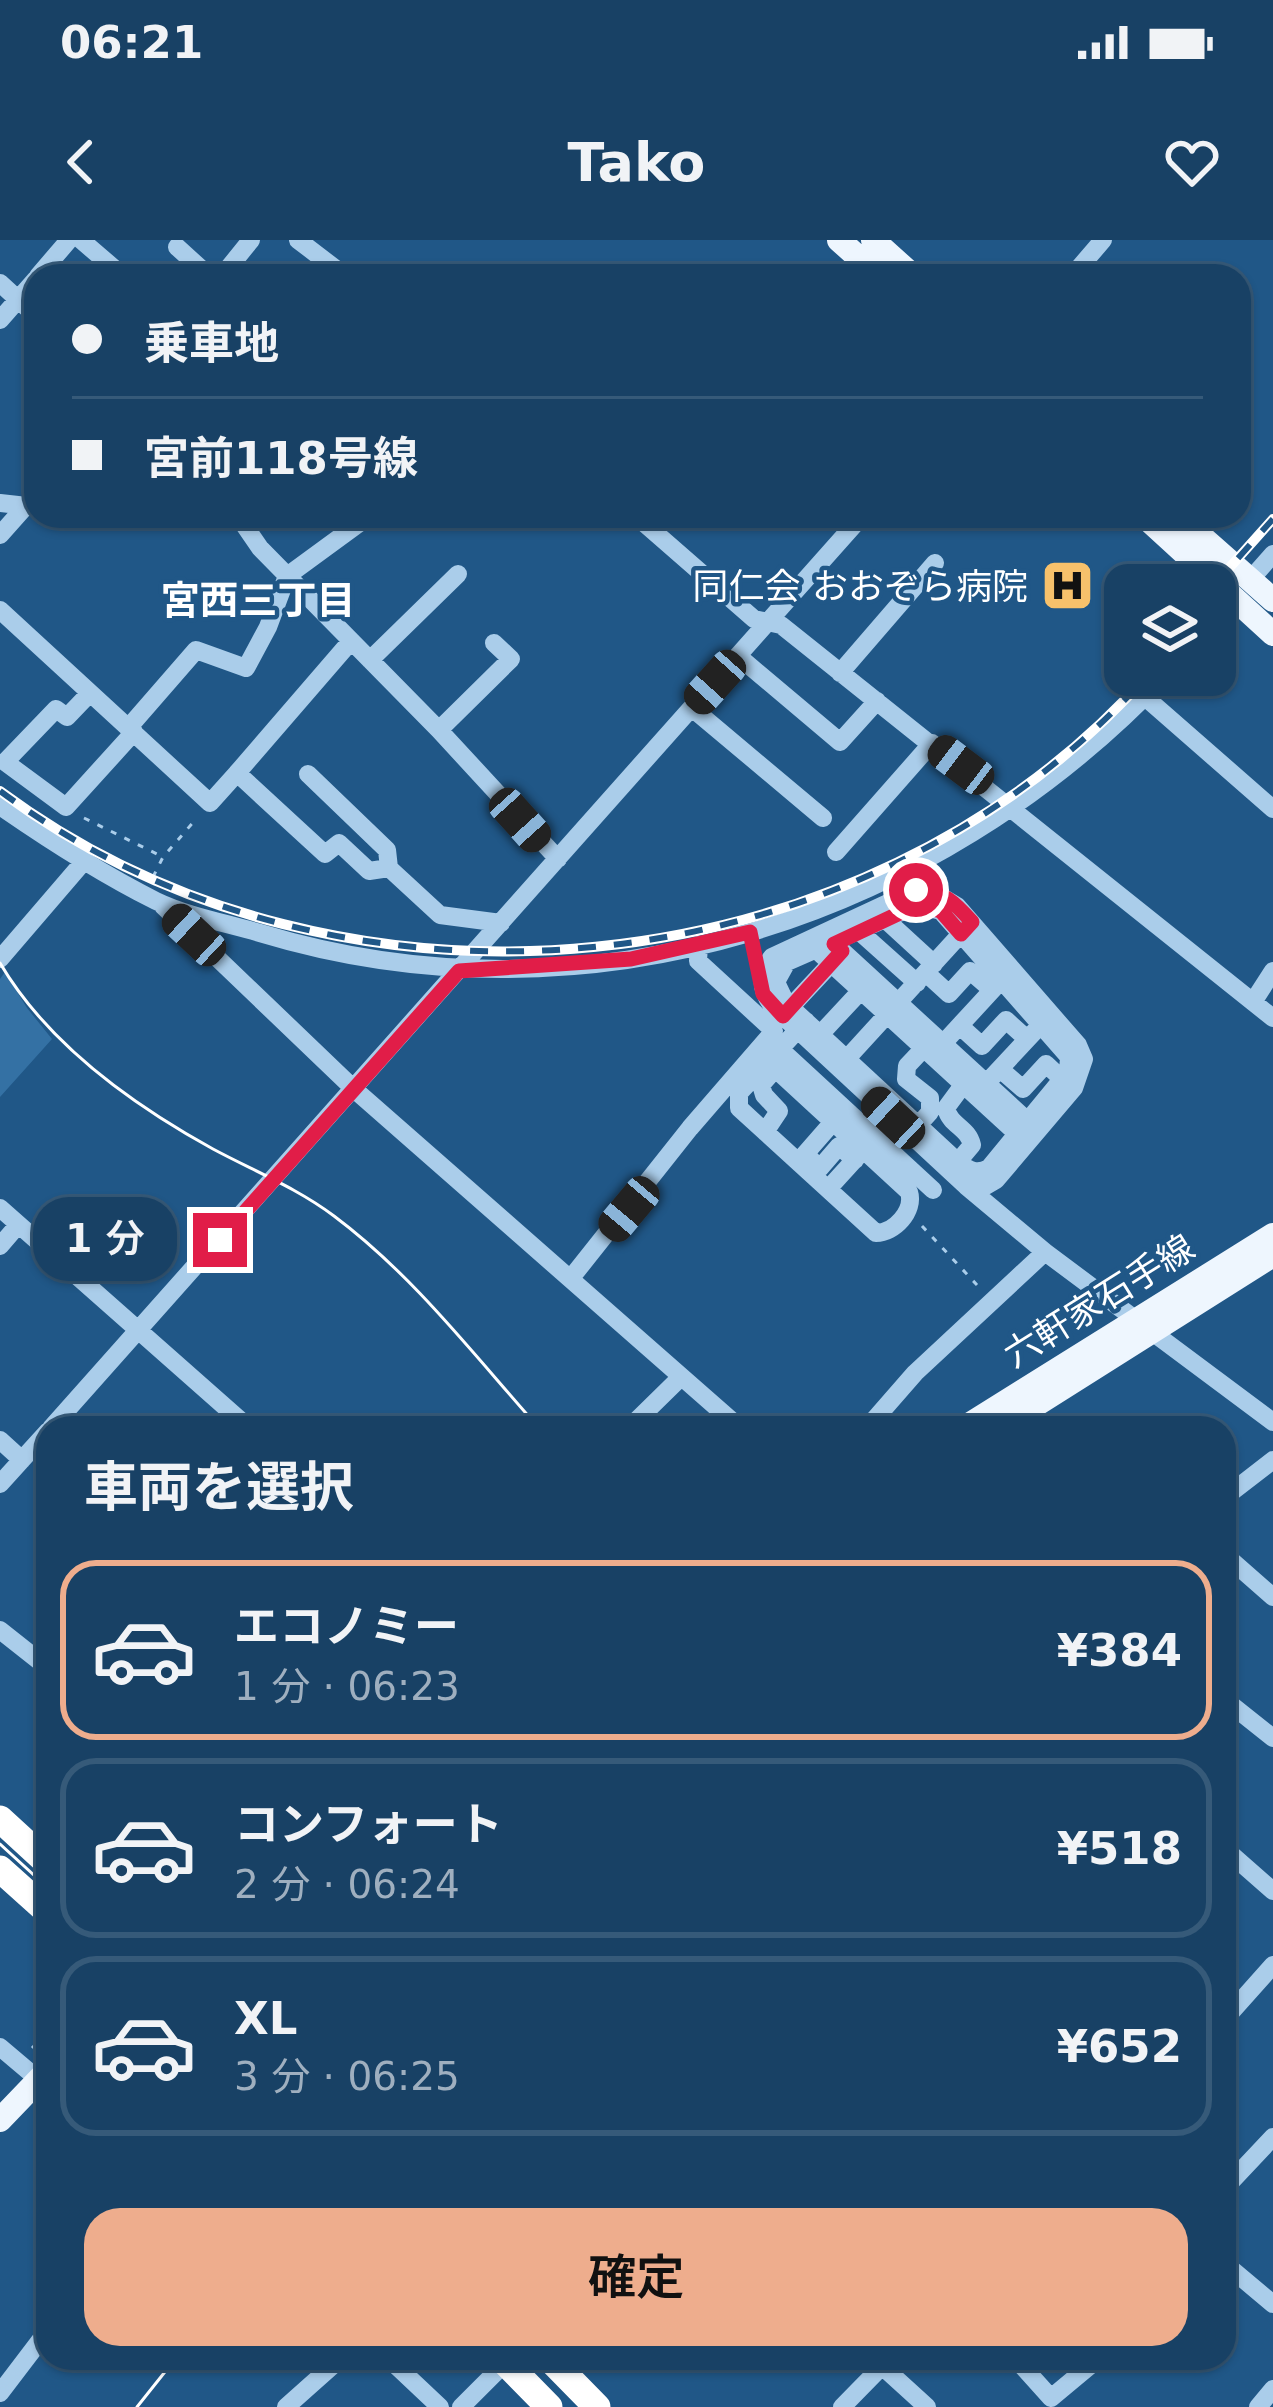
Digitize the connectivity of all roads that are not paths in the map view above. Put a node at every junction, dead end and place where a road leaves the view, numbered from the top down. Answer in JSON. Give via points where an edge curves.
{"nodes":[{"id":1,"x":69,"y":240,"type":"edge"},
{"id":2,"x":81,"y":240,"type":"edge"},
{"id":3,"x":251,"y":240,"type":"edge"},
{"id":4,"x":298,"y":240,"type":"edge"},
{"id":5,"x":839,"y":240,"type":"edge"},
{"id":6,"x":873,"y":240,"type":"edge"},
{"id":7,"x":1103,"y":240,"type":"edge"},
{"id":8,"x":177,"y":248,"type":"dead end"},
{"id":9,"x":48,"y":264,"type":"edge"},
{"id":10,"x":108,"y":264,"type":"edge"},
{"id":11,"x":195,"y":264,"type":"edge"},
{"id":12,"x":232,"y":264,"type":"edge"},
{"id":13,"x":329,"y":264,"type":"edge"},
{"id":14,"x":866,"y":264,"type":"edge"},
{"id":15,"x":900,"y":264,"type":"edge"},
{"id":16,"x":1082,"y":264,"type":"edge"},
{"id":17,"x":0,"y":284,"type":"edge"},
{"id":18,"x":24,"y":293,"type":"edge"},
{"id":19,"x":18,"y":300,"type":"junction"},
{"id":20,"x":24,"y":305,"type":"edge"},
{"id":21,"x":0,"y":320,"type":"edge"},
{"id":22,"x":24,"y":513,"type":"edge"},
{"id":23,"x":246,"y":528,"type":"edge"},
{"id":24,"x":353,"y":528,"type":"edge"},
{"id":25,"x":650,"y":528,"type":"edge"},
{"id":26,"x":851,"y":528,"type":"edge"},
{"id":27,"x":1160,"y":528,"type":"edge"},
{"id":28,"x":1189,"y":528,"type":"edge"},
{"id":29,"x":0,"y":535,"type":"edge"},
{"id":30,"x":1273,"y":554,"type":"edge"},
{"id":31,"x":935,"y":563,"type":"dead end"},
{"id":32,"x":458,"y":574,"type":"dead end"},
{"id":33,"x":287,"y":576,"type":"junction"},
{"id":34,"x":1243,"y":590,"type":"junction"},
{"id":35,"x":1236,"y":598,"type":"edge"},
{"id":36,"x":1273,"y":600,"type":"edge"},
{"id":37,"x":0,"y":610,"type":"edge"},
{"id":38,"x":768,"y":622,"type":"junction"},
{"id":39,"x":1273,"y":634,"type":"edge"},
{"id":40,"x":351,"y":641,"type":"junction"},
{"id":41,"x":494,"y":644,"type":"dead end"},
{"id":42,"x":739,"y":656,"type":"junction"},
{"id":43,"x":370,"y":660,"type":"junction"},
{"id":44,"x":840,"y":674,"type":"junction"},
{"id":45,"x":90,"y":693,"type":"junction"},
{"id":46,"x":1145,"y":697,"type":"joint"},
{"id":47,"x":877,"y":701,"type":"junction"},
{"id":48,"x":692,"y":708,"type":"junction"},
{"id":49,"x":132,"y":730,"type":"junction"},
{"id":50,"x":439,"y":730,"type":"junction"},
{"id":51,"x":932,"y":743,"type":"junction"},
{"id":52,"x":237,"y":773,"type":"junction"},
{"id":53,"x":308,"y":774,"type":"dead end"},
{"id":54,"x":0,"y":806,"type":"edge"},
{"id":55,"x":1013,"y":807,"type":"junction"},
{"id":56,"x":1273,"y":809,"type":"edge"},
{"id":57,"x":823,"y":818,"type":"dead end"},
{"id":58,"x":836,"y":852,"type":"dead end"},
{"id":59,"x":558,"y":859,"type":"junction"},
{"id":60,"x":85,"y":860,"type":"junction"},
{"id":61,"x":389,"y":868,"type":"junction"},
{"id":62,"x":152,"y":898,"type":"junction"},
{"id":63,"x":886,"y":920,"type":"junction"},
{"id":64,"x":501,"y":923,"type":"junction"},
{"id":65,"x":966,"y":928,"type":"junction"},
{"id":66,"x":750,"y":932,"type":"junction"},
{"id":67,"x":860,"y":932,"type":"junction"},
{"id":68,"x":699,"y":945,"type":"junction"},
{"id":69,"x":830,"y":951,"type":"junction"},
{"id":70,"x":0,"y":959,"type":"edge"},
{"id":71,"x":459,"y":971,"type":"junction"},
{"id":72,"x":1273,"y":971,"type":"edge"},
{"id":73,"x":925,"y":973,"type":"junction"},
{"id":74,"x":762,"y":977,"type":"junction"},
{"id":75,"x":1002,"y":980,"type":"junction"},
{"id":76,"x":866,"y":985,"type":"junction"},
{"id":77,"x":825,"y":1000,"type":"junction"},
{"id":78,"x":1253,"y":1002,"type":"junction"},
{"id":79,"x":893,"y":1009,"type":"junction"},
{"id":80,"x":1273,"y":1018,"type":"edge"},
{"id":81,"x":800,"y":1024,"type":"junction"},
{"id":82,"x":1040,"y":1025,"type":"junction"},
{"id":83,"x":960,"y":1026,"type":"junction"},
{"id":84,"x":933,"y":1049,"type":"junction"},
{"id":85,"x":774,"y":1060,"type":"junction"},
{"id":86,"x":843,"y":1063,"type":"junction"},
{"id":87,"x":1062,"y":1079,"type":"junction"},
{"id":88,"x":981,"y":1083,"type":"junction"},
{"id":89,"x":355,"y":1090,"type":"junction"},
{"id":90,"x":897,"y":1113,"type":"junction"},
{"id":91,"x":833,"y":1122,"type":"junction"},
{"id":92,"x":914,"y":1130,"type":"junction"},
{"id":93,"x":765,"y":1132,"type":"junction"},
{"id":94,"x":1028,"y":1132,"type":"junction"},
{"id":95,"x":864,"y":1149,"type":"junction"},
{"id":96,"x":801,"y":1158,"type":"junction"},
{"id":97,"x":954,"y":1167,"type":"junction"},
{"id":98,"x":966,"y":1186,"type":"junction"},
{"id":99,"x":828,"y":1190,"type":"junction"},
{"id":100,"x":933,"y":1190,"type":"junction"},
{"id":101,"x":912,"y":1201,"type":"junction"},
{"id":102,"x":0,"y":1208,"type":"edge"},
{"id":103,"x":18,"y":1225,"type":"junction"},
{"id":104,"x":1273,"y":1235,"type":"edge"},
{"id":105,"x":0,"y":1246,"type":"edge"},
{"id":106,"x":1045,"y":1252,"type":"junction"},
{"id":107,"x":1273,"y":1255,"type":"edge"},
{"id":108,"x":572,"y":1278,"type":"junction"},
{"id":109,"x":1143,"y":1327,"type":"junction"},
{"id":110,"x":138,"y":1331,"type":"junction"},
{"id":111,"x":681,"y":1377,"type":"junction"},
{"id":112,"x":62,"y":1416,"type":"edge"},
{"id":113,"x":235,"y":1416,"type":"edge"},
{"id":114,"x":641,"y":1416,"type":"edge"},
{"id":115,"x":726,"y":1416,"type":"edge"},
{"id":116,"x":877,"y":1416,"type":"edge"},
{"id":117,"x":985,"y":1416,"type":"edge"},
{"id":118,"x":1016,"y":1416,"type":"edge"},
{"id":119,"x":1273,"y":1422,"type":"edge"},
{"id":120,"x":0,"y":1440,"type":"edge"},
{"id":121,"x":36,"y":1444,"type":"edge"},
{"id":122,"x":22,"y":1460,"type":"junction"},
{"id":123,"x":1270,"y":1470,"type":"edge"},
{"id":124,"x":0,"y":1484,"type":"edge"},
{"id":125,"x":1236,"y":1491,"type":"edge"},
{"id":126,"x":1236,"y":1565,"type":"edge"},
{"id":127,"x":1273,"y":1597,"type":"edge"},
{"id":128,"x":0,"y":1630,"type":"edge"},
{"id":129,"x":36,"y":1658,"type":"edge"},
{"id":130,"x":1236,"y":1709,"type":"edge"},
{"id":131,"x":1273,"y":1738,"type":"edge"},
{"id":132,"x":0,"y":1819,"type":"edge"},
{"id":133,"x":36,"y":1852,"type":"edge"},
{"id":134,"x":1236,"y":1859,"type":"edge"},
{"id":135,"x":0,"y":1869,"type":"edge"},
{"id":136,"x":1273,"y":1891,"type":"edge"},
{"id":137,"x":36,"y":1901,"type":"edge"},
{"id":138,"x":1273,"y":1965,"type":"edge"},
{"id":139,"x":1236,"y":1999,"type":"edge"},
{"id":140,"x":0,"y":2047,"type":"edge"},
{"id":141,"x":36,"y":2070,"type":"edge"},
{"id":142,"x":36,"y":2082,"type":"edge"},
{"id":143,"x":0,"y":2120,"type":"edge"},
{"id":144,"x":1273,"y":2137,"type":"edge"},
{"id":145,"x":1236,"y":2176,"type":"edge"},
{"id":146,"x":1236,"y":2273,"type":"edge"},
{"id":147,"x":1273,"y":2304,"type":"edge"},
{"id":148,"x":36,"y":2346,"type":"edge"},
{"id":149,"x":328,"y":2370,"type":"edge"},
{"id":150,"x":401,"y":2370,"type":"edge"},
{"id":151,"x":496,"y":2370,"type":"edge"},
{"id":152,"x":514,"y":2370,"type":"edge"},
{"id":153,"x":562,"y":2370,"type":"edge"},
{"id":154,"x":878,"y":2370,"type":"edge"},
{"id":155,"x":893,"y":2370,"type":"edge"},
{"id":156,"x":1026,"y":2370,"type":"edge"},
{"id":157,"x":1085,"y":2370,"type":"edge"},
{"id":158,"x":1273,"y":2389,"type":"edge"},
{"id":159,"x":0,"y":2393,"type":"edge"},
{"id":160,"x":286,"y":2407,"type":"edge"},
{"id":161,"x":440,"y":2407,"type":"edge"},
{"id":162,"x":461,"y":2407,"type":"edge"},
{"id":163,"x":549,"y":2407,"type":"edge"},
{"id":164,"x":597,"y":2407,"type":"edge"},
{"id":165,"x":842,"y":2407,"type":"edge"},
{"id":166,"x":927,"y":2407,"type":"edge"},
{"id":167,"x":1258,"y":2407,"type":"edge"}],
"edges":[{"from":1,"to":9,"type":"street"},
{"from":2,"to":10,"type":"street"},
{"from":3,"to":12,"type":"street"},
{"from":4,"to":13,"type":"street"},
{"from":5,"to":14,"type":"main road"},
{"from":6,"to":15,"type":"main road"},
{"from":7,"to":16,"type":"street"},
{"from":8,"to":11,"type":"street"},
{"from":17,"to":19,"type":"street"},
{"from":18,"to":19,"type":"street"},
{"from":19,"to":20,"type":"street"},
{"from":19,"to":21,"type":"street"},
{"from":22,"to":29,"type":"street"},
{"from":23,"to":33,"type":"street"},
{"from":24,"to":33,"type":"street"},
{"from":25,"to":38,"type":"street","via":[[754,619]]},
{"from":26,"to":38,"type":"street"},
{"from":27,"to":34,"type":"main road"},
{"from":28,"to":34,"type":"main road"},
{"from":30,"to":34,"type":"street"},
{"from":31,"to":44,"type":"street"},
{"from":32,"to":43,"type":"street"},
{"from":33,"to":40,"type":"street"},
{"from":33,"to":49,"type":"street","via":[[245,668],[196,650]]},
{"from":34,"to":35,"type":"street"},
{"from":34,"to":36,"type":"main road"},
{"from":34,"to":39,"type":"main road"},
{"from":37,"to":45,"type":"street"},
{"from":38,"to":42,"type":"street"},
{"from":38,"to":44,"type":"street"},
{"from":40,"to":43,"type":"street"},
{"from":40,"to":52,"type":"street"},
{"from":41,"to":50,"type":"street","via":[[511,659]]},
{"from":42,"to":47,"type":"street","via":[[840,742]]},
{"from":42,"to":48,"type":"street"},
{"from":43,"to":50,"type":"street"},
{"from":44,"to":47,"type":"street"},
{"from":45,"to":49,"type":"street"},
{"from":45,"to":49,"type":"street","via":[[67,718],[56,709],[4,762],[66,807]]},
{"from":46,"to":55,"type":"street"},
{"from":46,"to":56,"type":"street"},
{"from":47,"to":51,"type":"street"},
{"from":48,"to":57,"type":"street"},
{"from":48,"to":59,"type":"street"},
{"from":49,"to":52,"type":"street","via":[[210,802]]},
{"from":50,"to":59,"type":"street"},
{"from":51,"to":55,"type":"street"},
{"from":51,"to":58,"type":"street"},
{"from":52,"to":61,"type":"street","via":[[325,854],[339,843],[369,871]]},
{"from":53,"to":61,"type":"street","via":[[387,850]]},
{"from":54,"to":60,"type":"street"},
{"from":55,"to":66,"type":"street","via":[[892,880]]},
{"from":55,"to":78,"type":"street"},
{"from":59,"to":64,"type":"street"},
{"from":60,"to":62,"type":"street"},
{"from":60,"to":70,"type":"street"},
{"from":61,"to":64,"type":"street","via":[[440,915]]},
{"from":62,"to":71,"type":"street","via":[[312,949]]},
{"from":62,"to":89,"type":"street"},
{"from":63,"to":65,"type":"street","via":[[926,904]]},
{"from":63,"to":67,"type":"street"},
{"from":63,"to":73,"type":"street"},
{"from":64,"to":71,"type":"street"},
{"from":65,"to":69,"type":"street","via":[[957,906],[916,890]]},
{"from":65,"to":73,"type":"street"},
{"from":65,"to":75,"type":"street"},
{"from":66,"to":68,"type":"street"},
{"from":66,"to":74,"type":"street"},
{"from":67,"to":69,"type":"street"},
{"from":67,"to":73,"type":"street"},
{"from":68,"to":71,"type":"street"},
{"from":68,"to":108,"type":"street","via":[[698,962],[774,1031]]},
{"from":69,"to":74,"type":"street","via":[[772,956]]},
{"from":69,"to":76,"type":"street"},
{"from":69,"to":77,"type":"street"},
{"from":69,"to":81,"type":"street","via":[[788,962],[778,974]]},
{"from":71,"to":89,"type":"street"},
{"from":72,"to":78,"type":"street"},
{"from":73,"to":75,"type":"street","via":[[949,994],[970,970]]},
{"from":73,"to":79,"type":"street"},
{"from":74,"to":81,"type":"street","via":[[763,994]]},
{"from":75,"to":82,"type":"street"},
{"from":75,"to":83,"type":"street"},
{"from":76,"to":77,"type":"street"},
{"from":76,"to":79,"type":"street"},
{"from":77,"to":81,"type":"street"},
{"from":77,"to":81,"type":"street"},
{"from":78,"to":80,"type":"street"},
{"from":79,"to":84,"type":"street"},
{"from":79,"to":86,"type":"street"},
{"from":81,"to":85,"type":"street"},
{"from":81,"to":86,"type":"street"},
{"from":82,"to":83,"type":"street","via":[[1006,1020],[982,1046]]},
{"from":82,"to":87,"type":"street","via":[[1069,1057]]},
{"from":82,"to":88,"type":"street"},
{"from":82,"to":94,"type":"street","via":[[1078,1045],[1084,1059],[1074,1088]]},
{"from":83,"to":84,"type":"street"},
{"from":84,"to":88,"type":"street"},
{"from":84,"to":92,"type":"street","via":[[906,1073],[930,1098]]},
{"from":85,"to":91,"type":"street"},
{"from":85,"to":93,"type":"street","via":[[761,1085],[779,1111]]},
{"from":85,"to":93,"type":"street","via":[[737,1100]]},
{"from":85,"to":95,"type":"street"},
{"from":86,"to":90,"type":"street"},
{"from":87,"to":88,"type":"street","via":[[1046,1064],[1023,1089]]},
{"from":87,"to":94,"type":"street"},
{"from":88,"to":94,"type":"street"},
{"from":88,"to":97,"type":"street","via":[[946,1108],[971,1140]]},
{"from":89,"to":108,"type":"street"},
{"from":89,"to":110,"type":"street"},
{"from":90,"to":92,"type":"street"},
{"from":90,"to":95,"type":"street"},
{"from":91,"to":95,"type":"street"},
{"from":91,"to":96,"type":"street"},
{"from":92,"to":97,"type":"street"},
{"from":93,"to":96,"type":"street"},
{"from":94,"to":97,"type":"street","via":[[982,1172]]},
{"from":94,"to":98,"type":"street","via":[[997,1180]]},
{"from":95,"to":96,"type":"street","via":[[839,1146],[820,1168]]},
{"from":95,"to":99,"type":"street"},
{"from":95,"to":100,"type":"street"},
{"from":95,"to":101,"type":"street"},
{"from":96,"to":99,"type":"street"},
{"from":97,"to":98,"type":"street"},
{"from":97,"to":100,"type":"street"},
{"from":98,"to":106,"type":"street"},
{"from":99,"to":101,"type":"street","via":[[883,1234]]},
{"from":100,"to":101,"type":"street"},
{"from":102,"to":103,"type":"street"},
{"from":103,"to":105,"type":"street"},
{"from":103,"to":110,"type":"street"},
{"from":104,"to":109,"type":"main road","name":"六軒家石手線"},
{"from":106,"to":109,"type":"street"},
{"from":106,"to":116,"type":"street"},
{"from":107,"to":109,"type":"main road","name":"六軒家石手線"},
{"from":108,"to":111,"type":"street"},
{"from":109,"to":117,"type":"main road","name":"六軒家石手線"},
{"from":109,"to":118,"type":"main road","name":"六軒家石手線"},
{"from":109,"to":119,"type":"street"},
{"from":110,"to":112,"type":"street"},
{"from":110,"to":113,"type":"street"},
{"from":111,"to":114,"type":"street"},
{"from":111,"to":115,"type":"street"},
{"from":120,"to":122,"type":"street"},
{"from":121,"to":122,"type":"street"},
{"from":122,"to":124,"type":"street"},
{"from":123,"to":125,"type":"street"},
{"from":126,"to":127,"type":"street"},
{"from":128,"to":129,"type":"street"},
{"from":130,"to":131,"type":"street"},
{"from":132,"to":133,"type":"highway"},
{"from":134,"to":136,"type":"street"},
{"from":135,"to":137,"type":"highway"},
{"from":138,"to":139,"type":"street"},
{"from":140,"to":141,"type":"street"},
{"from":142,"to":143,"type":"main road"},
{"from":144,"to":145,"type":"street"},
{"from":146,"to":147,"type":"street"},
{"from":148,"to":159,"type":"street"},
{"from":149,"to":160,"type":"street"},
{"from":150,"to":161,"type":"street"},
{"from":151,"to":162,"type":"street"},
{"from":152,"to":163,"type":"highway"},
{"from":153,"to":164,"type":"highway"},
{"from":154,"to":165,"type":"street"},
{"from":155,"to":166,"type":"street"},
{"from":156,"to":157,"type":"street","via":[[1051,2398]]},
{"from":158,"to":167,"type":"street"}]}
